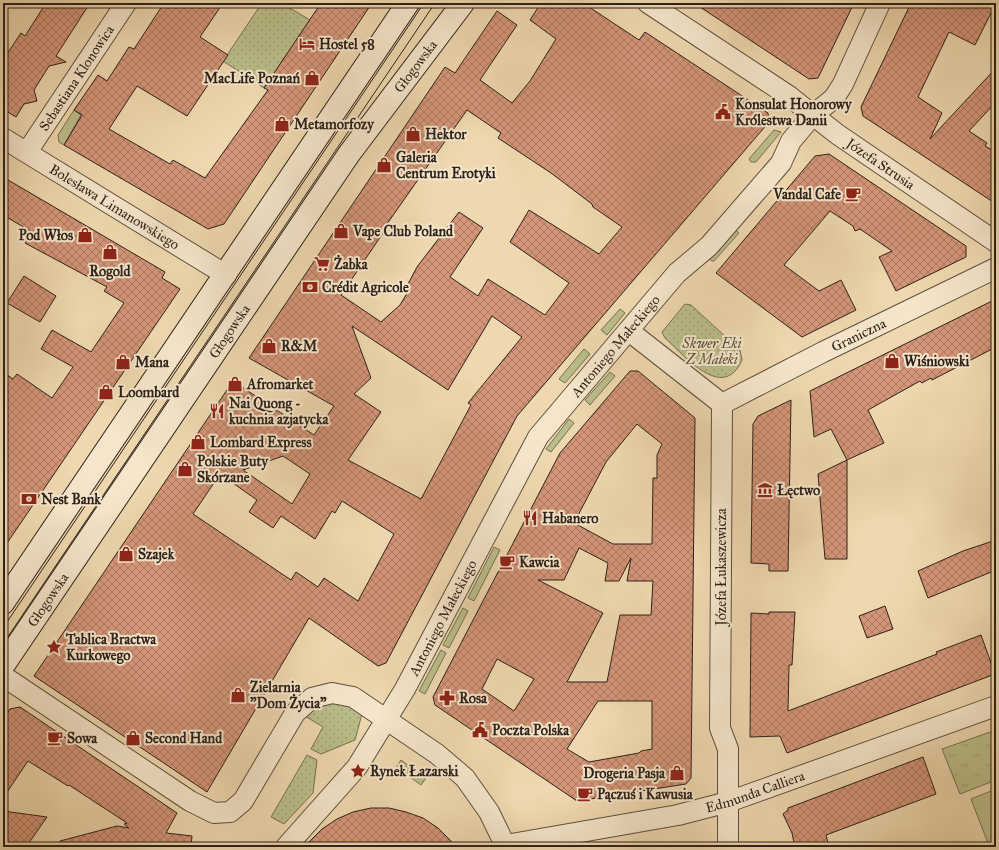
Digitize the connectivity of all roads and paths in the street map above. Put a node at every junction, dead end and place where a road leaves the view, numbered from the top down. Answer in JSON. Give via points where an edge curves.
{"nodes":[{"id":1,"x":126,"y":3,"type":"edge"},
{"id":2,"x":408,"y":3,"type":"edge"},
{"id":3,"x":463,"y":3,"type":"edge"},
{"id":4,"x":648,"y":3,"type":"edge"},
{"id":5,"x":880,"y":3,"type":"edge"},
{"id":6,"x":812,"y":116,"type":"junction"},
{"id":7,"x":3,"y":138,"type":"edge"},
{"id":8,"x":27,"y":152,"type":"junction"},
{"id":9,"x":996,"y":242,"type":"edge"},
{"id":10,"x":996,"y":268,"type":"edge"},
{"id":11,"x":226,"y":275,"type":"junction"},
{"id":12,"x":629,"y":331,"type":"junction"},
{"id":13,"x":722,"y":404,"type":"junction"},
{"id":14,"x":3,"y":603,"type":"edge"},
{"id":15,"x":3,"y":666,"type":"edge"},
{"id":16,"x":3,"y":676,"type":"edge"},
{"id":17,"x":996,"y":706,"type":"edge"},
{"id":18,"x":387,"y":718,"type":"junction"},
{"id":19,"x":728,"y":802,"type":"junction"},
{"id":20,"x":506,"y":846,"type":"edge"},
{"id":21,"x":286,"y":847,"type":"edge"},
{"id":22,"x":728,"y":847,"type":"edge"}],
"edges":[{"from":1,"to":8,"type":"street","name":"Sebastiana Klonowica"},
{"from":2,"to":11,"type":"street"},
{"from":3,"to":15,"type":"street","name":"Głogowska","via":[[349,154]]},
{"from":4,"to":6,"type":"street","name":"Józefa Strusia","via":[[789,96]]},
{"from":5,"to":6,"type":"street","name":"Antoniego Małeckiego","via":[[843,84],[834,98]]},
{"from":6,"to":9,"type":"street","name":"Józefa Strusia"},
{"from":6,"to":12,"type":"street","name":"Antoniego Małeckiego","via":[[791,140],[781,163],[709,246],[678,273]]},
{"from":7,"to":8,"type":"street","name":"Bolesława Limanowskiego"},
{"from":8,"to":11,"type":"street","name":"Bolesława Limanowskiego"},
{"from":10,"to":13,"type":"street","name":"Graniczna"},
{"from":11,"to":14,"type":"street"},
{"from":12,"to":13,"type":"street"},
{"from":12,"to":18,"type":"street","name":"Antoniego Małeckiego","via":[[538,436],[405,690]]},
{"from":13,"to":19,"type":"street","name":"Józefa Łukaszewicza","via":[[720,728],[728,749]]},
{"from":16,"to":18,"type":"street","via":[[190,801],[214,813],[230,812],[243,801],[295,713],[312,698],[332,693],[352,697]]},
{"from":17,"to":19,"type":"street","name":"Edmunda Calliera"},
{"from":18,"to":20,"type":"street","via":[[465,778],[489,812]]},
{"from":18,"to":21,"type":"street","via":[[356,767]]},
{"from":19,"to":20,"type":"street","name":"Edmunda Calliera","via":[[678,815]]},
{"from":19,"to":22,"type":"street","name":"Józefa Łukaszewicza"}]}
